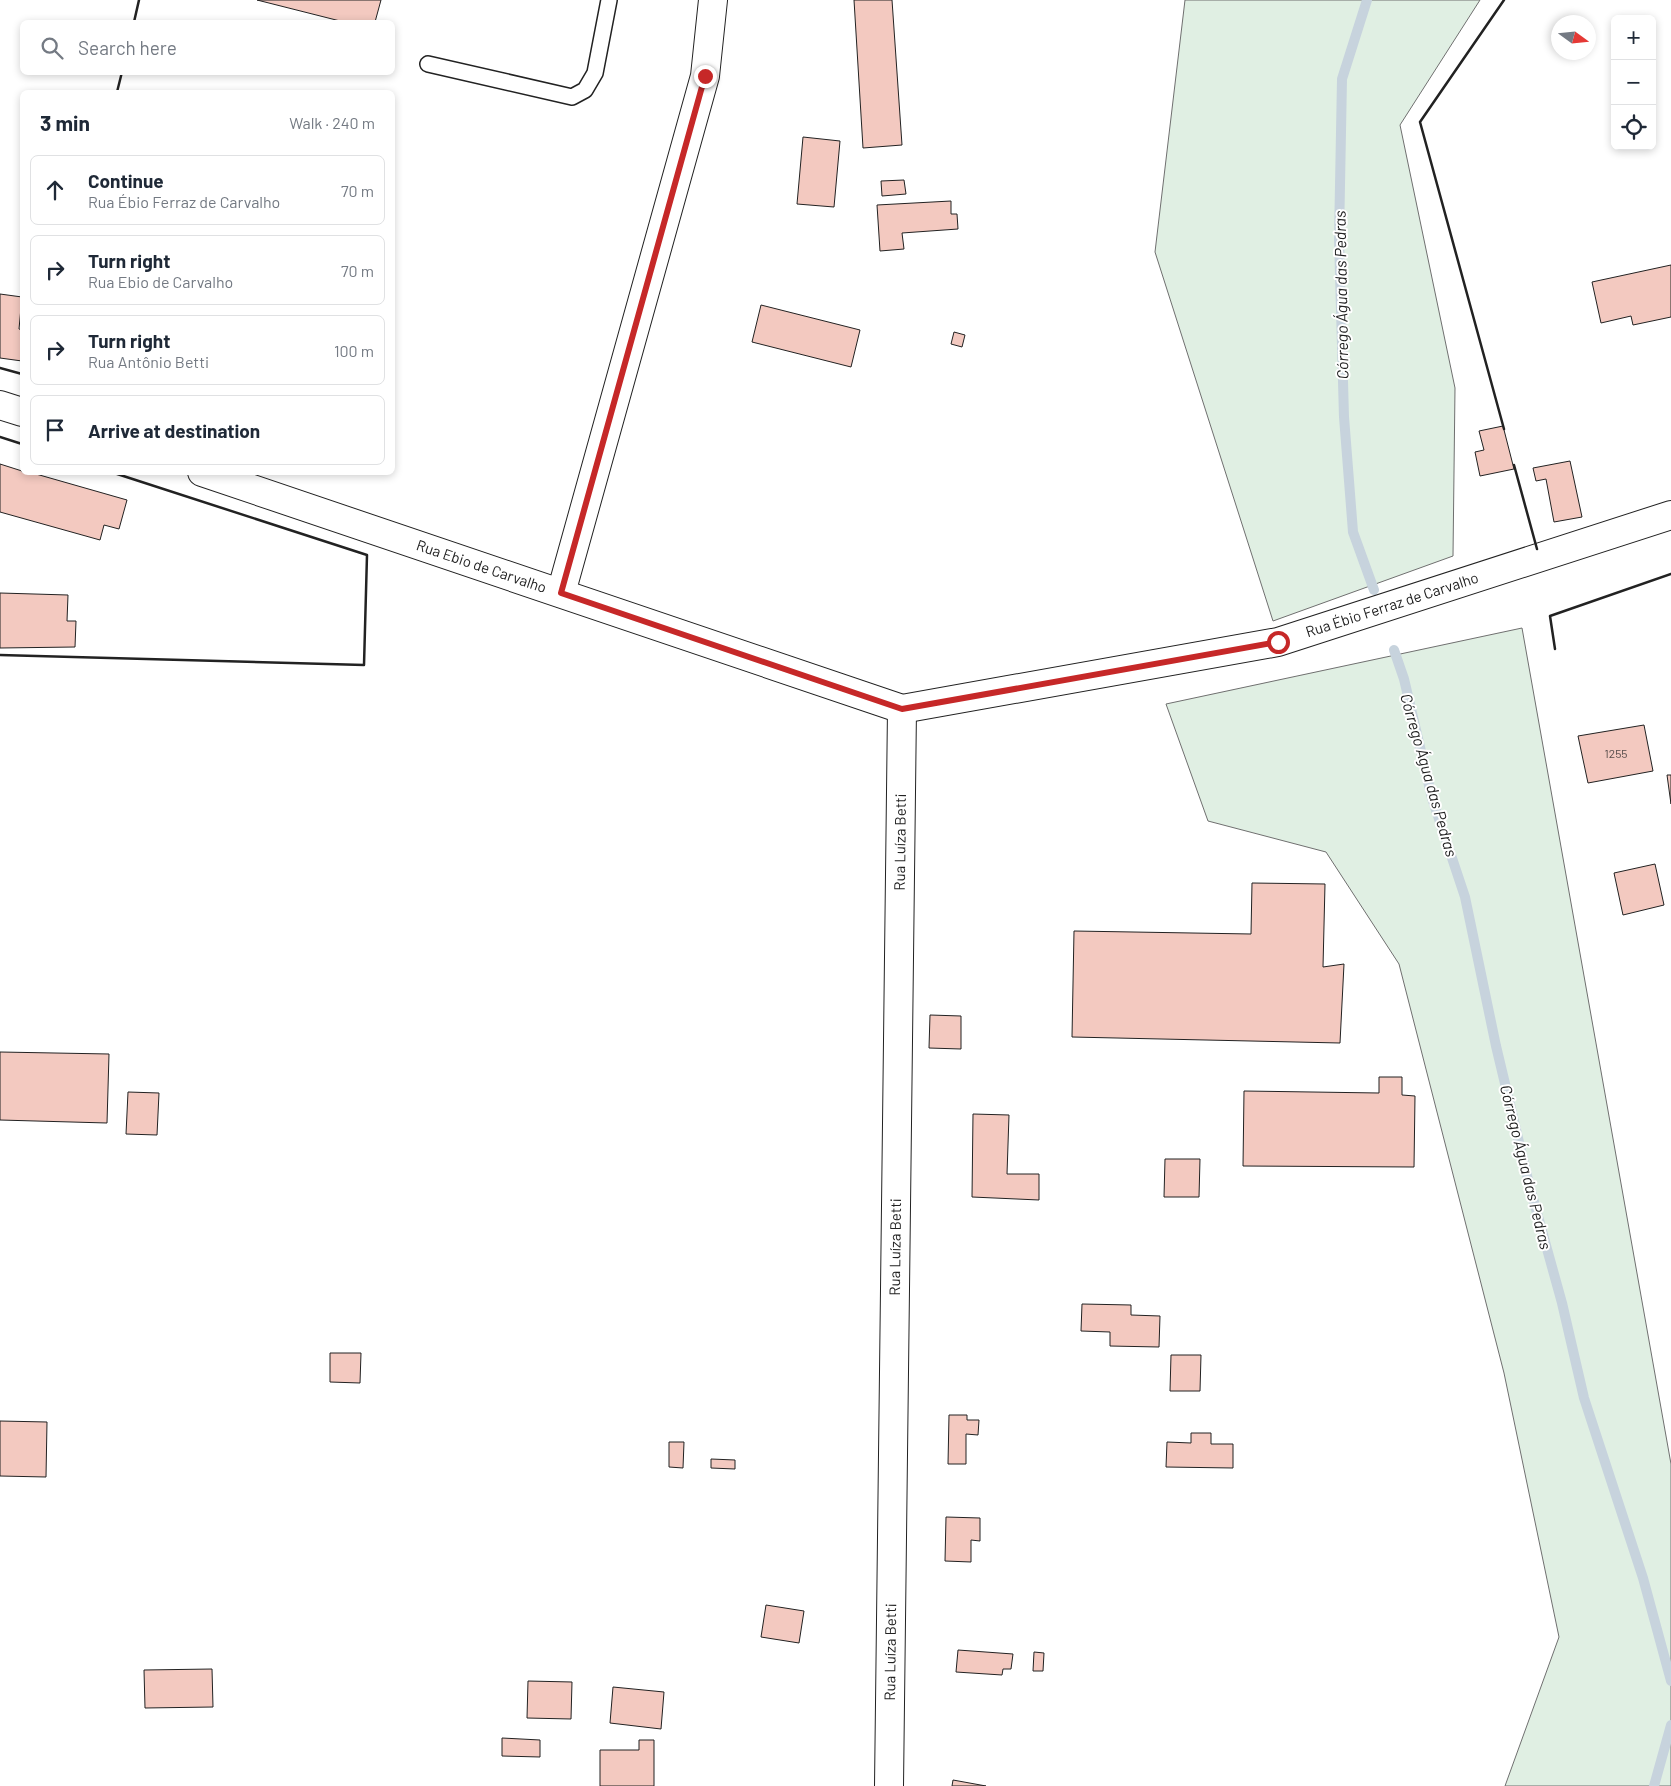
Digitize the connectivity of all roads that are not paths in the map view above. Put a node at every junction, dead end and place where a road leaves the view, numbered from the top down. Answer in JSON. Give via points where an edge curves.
{"nodes":[{"id":1,"x":609,"y":0,"type":"edge"},
{"id":2,"x":713,"y":0,"type":"edge"},
{"id":3,"x":428,"y":64,"type":"dead end"},
{"id":4,"x":0,"y":405,"type":"edge"},
{"id":5,"x":20,"y":411,"type":"edge"},
{"id":6,"x":211,"y":475,"type":"edge"},
{"id":7,"x":1671,"y":515,"type":"edge"},
{"id":8,"x":561,"y":593,"type":"junction"},
{"id":9,"x":902,"y":709,"type":"junction"},
{"id":10,"x":889,"y":1786,"type":"edge"}],
"edges":[{"from":1,"to":3,"type":"lane","via":[[595,73],[585,90],[572,97]]},
{"from":2,"to":8,"type":"street","via":[[705,76]]},
{"from":4,"to":5,"type":"street"},
{"from":6,"to":8,"type":"street","name":"Rua Ebio de Carvalho"},
{"from":7,"to":9,"type":"street","name":"Rua Ébio Ferraz de Carvalho","via":[[1278,642]]},
{"from":8,"to":9,"type":"street","name":"Rua Ebio de Carvalho"},
{"from":9,"to":10,"type":"street","name":"Rua Luíza Betti"}]}
